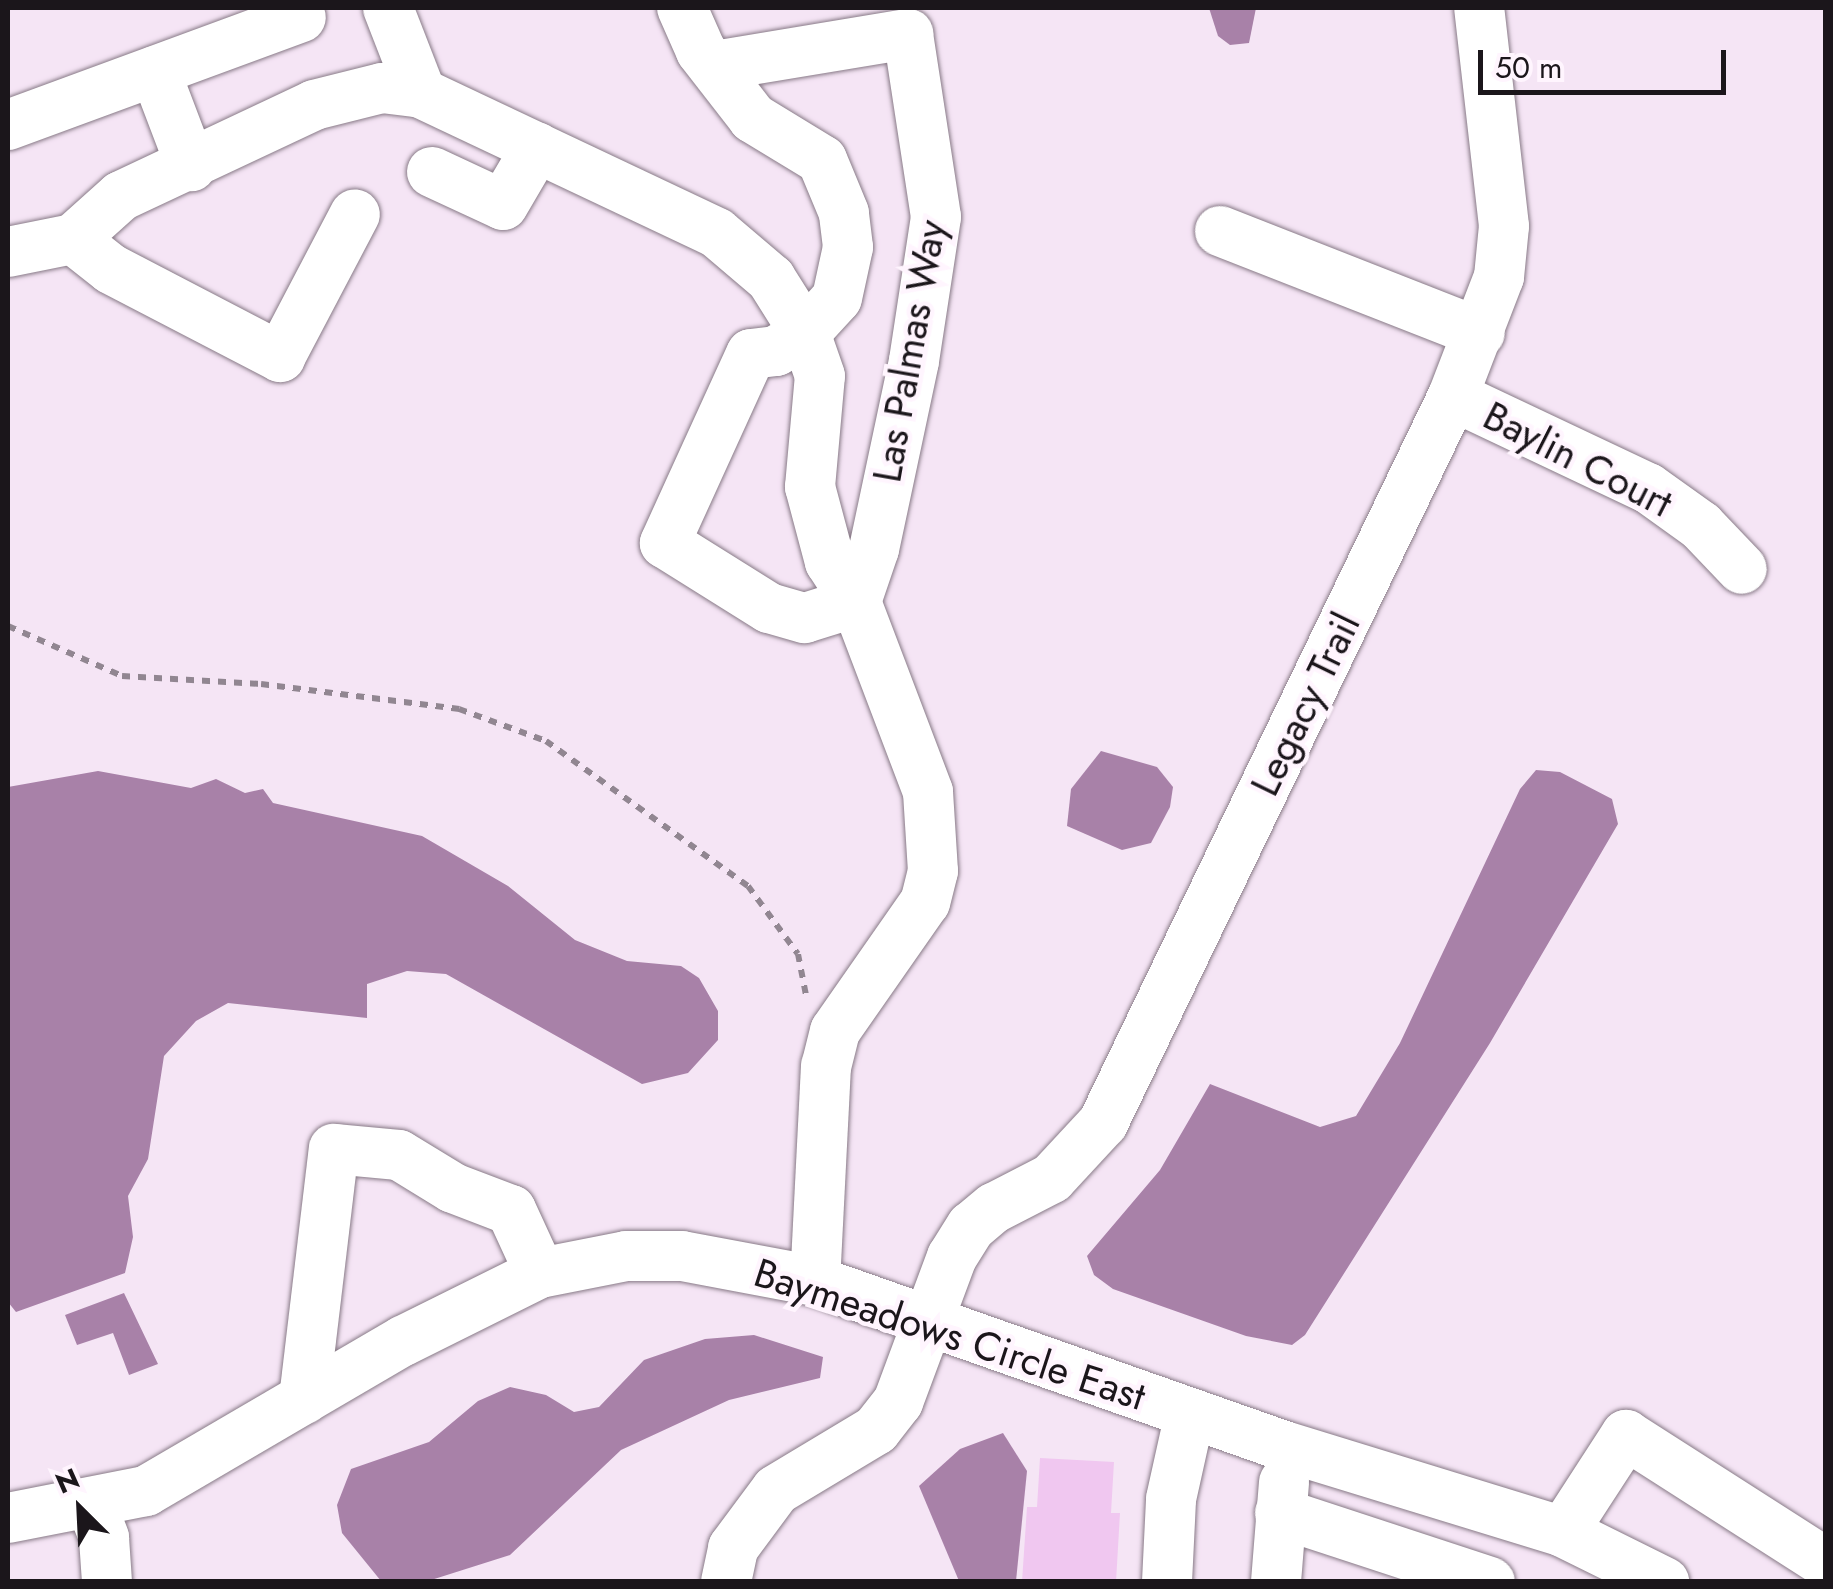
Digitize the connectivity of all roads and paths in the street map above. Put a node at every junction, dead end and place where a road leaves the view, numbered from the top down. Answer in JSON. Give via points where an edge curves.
{"nodes":[{"id":1,"x":388,"y":8,"type":"edge"},
{"id":2,"x":682,"y":8,"type":"edge"},
{"id":3,"x":1479,"y":8,"type":"edge"},
{"id":4,"x":301,"y":17,"type":"dead end"},
{"id":5,"x":714,"y":66,"type":"junction"},
{"id":6,"x":155,"y":71,"type":"junction"},
{"id":7,"x":421,"y":93,"type":"junction"},
{"id":8,"x":8,"y":125,"type":"edge"},
{"id":9,"x":538,"y":147,"type":"junction"},
{"id":10,"x":192,"y":166,"type":"junction"},
{"id":11,"x":432,"y":172,"type":"dead end"},
{"id":12,"x":354,"y":214,"type":"dead end"},
{"id":13,"x":1220,"y":231,"type":"dead end"},
{"id":14,"x":73,"y":239,"type":"junction"},
{"id":15,"x":8,"y":252,"type":"edge"},
{"id":16,"x":805,"y":333,"type":"junction"},
{"id":17,"x":1480,"y":333,"type":"junction"},
{"id":18,"x":1453,"y":396,"type":"junction"},
{"id":19,"x":1742,"y":569,"type":"dead end"},
{"id":20,"x":856,"y":602,"type":"junction"},
{"id":21,"x":8,"y":626,"type":"edge"},
{"id":22,"x":798,"y":1008,"type":"dead end"},
{"id":23,"x":540,"y":1273,"type":"junction"},
{"id":24,"x":815,"y":1281,"type":"junction"},
{"id":25,"x":928,"y":1322,"type":"junction"},
{"id":26,"x":304,"y":1399,"type":"junction"},
{"id":27,"x":1190,"y":1413,"type":"junction"},
{"id":28,"x":1287,"y":1447,"type":"junction"},
{"id":29,"x":92,"y":1506,"type":"junction"},
{"id":30,"x":1280,"y":1513,"type":"junction"},
{"id":31,"x":8,"y":1518,"type":"edge"},
{"id":32,"x":1563,"y":1532,"type":"junction"},
{"id":33,"x":1826,"y":1563,"type":"edge"},
{"id":34,"x":107,"y":1582,"type":"edge"},
{"id":35,"x":726,"y":1582,"type":"edge"},
{"id":36,"x":1167,"y":1582,"type":"edge"},
{"id":37,"x":1276,"y":1582,"type":"edge"},
{"id":38,"x":1490,"y":1582,"type":"edge"},
{"id":39,"x":1664,"y":1582,"type":"edge"}],
"edges":[{"from":1,"to":7,"type":"street"},
{"from":2,"to":5,"type":"street"},
{"from":3,"to":17,"type":"street","name":"Legacy Trail","via":[[1504,226],[1499,277]]},
{"from":4,"to":6,"type":"street"},
{"from":5,"to":16,"type":"street","name":"Las Palmas Way","via":[[753,118],[822,160],[840,198],[848,247],[837,298]]},
{"from":5,"to":20,"type":"street","name":"Las Palmas Way","via":[[908,34],[936,217],[914,361],[874,549]]},
{"from":6,"to":8,"type":"street"},
{"from":6,"to":10,"type":"street"},
{"from":7,"to":9,"type":"street","name":"Las Palmas Way"},
{"from":7,"to":10,"type":"street","name":"Las Palmas Way","via":[[349,93]]},
{"from":9,"to":11,"type":"street","via":[[503,206]]},
{"from":9,"to":16,"type":"street","name":"Las Palmas Way","via":[[744,250]]},
{"from":10,"to":14,"type":"street","name":"Las Palmas Way","via":[[121,196]]},
{"from":12,"to":14,"type":"street","via":[[280,358],[111,269]]},
{"from":13,"to":17,"type":"street"},
{"from":14,"to":15,"type":"street"},
{"from":16,"to":20,"type":"street","name":"Las Palmas Way","via":[[820,376],[810,487],[830,562]]},
{"from":16,"to":20,"type":"street","via":[[776,351],[751,354],[665,543],[769,608],[804,618]]},
{"from":17,"to":18,"type":"street","name":"Legacy Trail"},
{"from":18,"to":19,"type":"street","name":"Baylin Court","via":[[1648,488],[1701,526]]},
{"from":18,"to":25,"type":"street","name":"Legacy Trail","via":[[1104,1123],[1052,1178],[971,1228]]},
{"from":20,"to":24,"type":"street","name":"Las Palmas Way","via":[[928,792],[933,870],[925,902],[835,1032],[826,1066]]},
{"from":21,"to":22,"type":"path","via":[[122,676],[261,684],[459,709],[546,741],[768,905],[806,974],[808,991]]},
{"from":23,"to":24,"type":"street","name":"Baymeadows Circle East","via":[[626,1256],[682,1256]]},
{"from":23,"to":26,"type":"street","name":"Baymeadows Circle East"},
{"from":23,"to":26,"type":"street","via":[[510,1210],[453,1188],[399,1155],[334,1149]]},
{"from":24,"to":25,"type":"street","name":"Baymeadows Circle East"},
{"from":25,"to":27,"type":"street","name":"Baymeadows Circle East"},
{"from":25,"to":35,"type":"street","name":"Legacy Trail","via":[[898,1402],[876,1430],[776,1490],[732,1548]]},
{"from":26,"to":29,"type":"street","name":"Baymeadows Circle East","via":[[172,1479]]},
{"from":27,"to":28,"type":"street","name":"Baymeadows Circle East"},
{"from":27,"to":36,"type":"street","via":[[1172,1499]]},
{"from":28,"to":30,"type":"street"},
{"from":28,"to":32,"type":"street","name":"Baymeadows Circle East"},
{"from":29,"to":31,"type":"street","name":"Baymeadows Circle East"},
{"from":29,"to":34,"type":"street","via":[[104,1538]]},
{"from":30,"to":37,"type":"street"},
{"from":30,"to":38,"type":"street"},
{"from":32,"to":33,"type":"street","via":[[1626,1435]]},
{"from":32,"to":39,"type":"street","name":"Baymeadows Circle East"}]}
